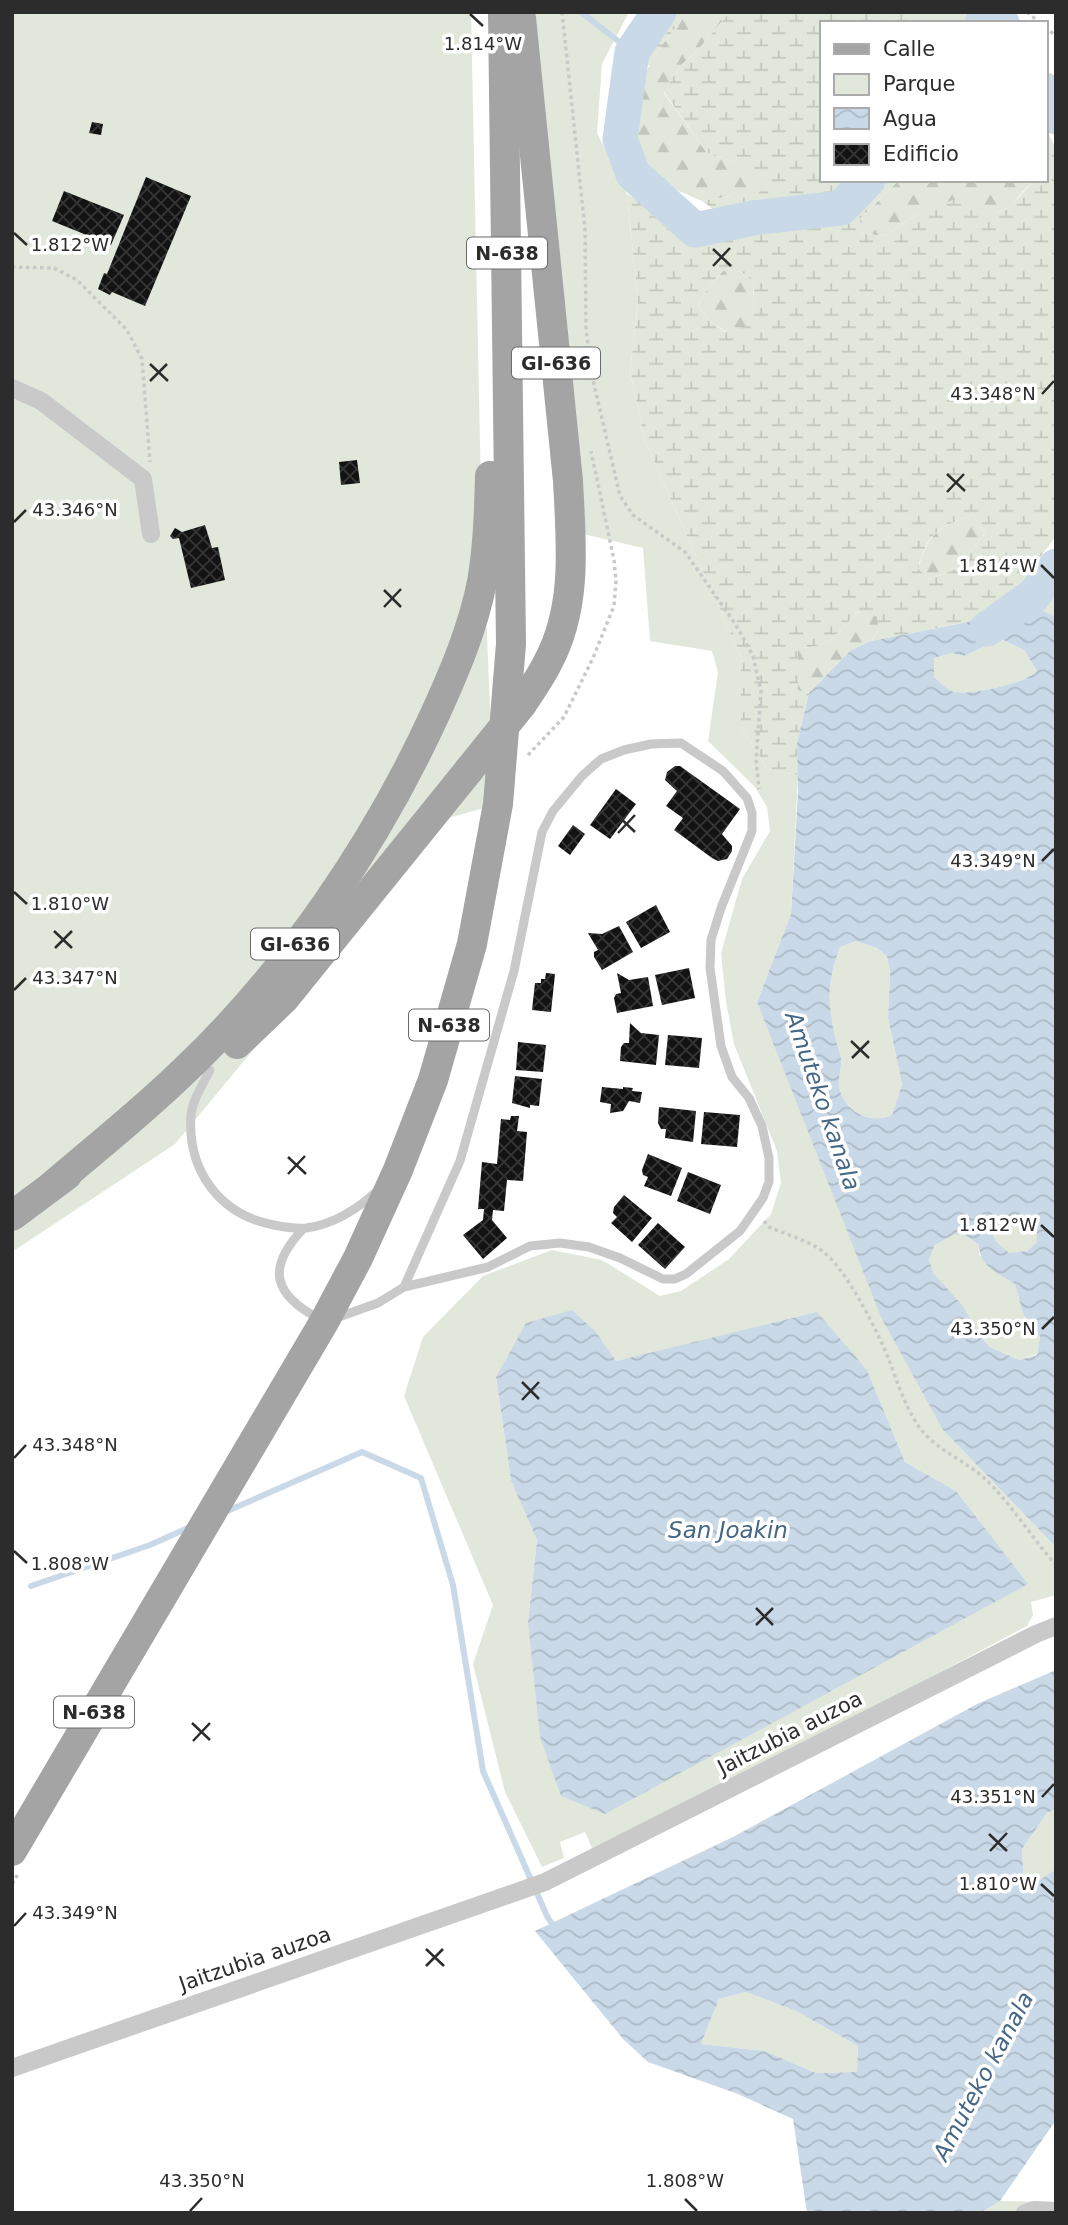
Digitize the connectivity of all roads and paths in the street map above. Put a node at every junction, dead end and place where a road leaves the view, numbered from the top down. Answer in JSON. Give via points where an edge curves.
{"nodes":[{"id":1,"x":484,"y":12,"type":"edge"},
{"id":2,"x":503,"y":12,"type":"edge"},
{"id":3,"x":520,"y":12,"type":"edge"},
{"id":4,"x":562,"y":12,"type":"edge"},
{"id":5,"x":12,"y":267,"type":"edge"},
{"id":6,"x":12,"y":388,"type":"edge"},
{"id":7,"x":494,"y":398,"type":"junction"},
{"id":8,"x":143,"y":479,"type":"junction"},
{"id":9,"x":509,"y":495,"type":"junction"},
{"id":10,"x":151,"y":534,"type":"dead end"},
{"id":11,"x":752,"y":831,"type":"junction"},
{"id":12,"x":210,"y":1070,"type":"junction"},
{"id":13,"x":398,"y":1170,"type":"junction"},
{"id":14,"x":51,"y":1186,"type":"junction"},
{"id":15,"x":756,"y":1211,"type":"junction"},
{"id":16,"x":12,"y":1216,"type":"edge"},
{"id":17,"x":303,"y":1228,"type":"junction"},
{"id":18,"x":404,"y":1287,"type":"junction"},
{"id":19,"x":324,"y":1322,"type":"junction"},
{"id":20,"x":1056,"y":1564,"type":"edge"},
{"id":21,"x":1056,"y":1626,"type":"edge"},
{"id":22,"x":12,"y":1851,"type":"edge"},
{"id":23,"x":12,"y":2068,"type":"edge"},
{"id":24,"x":1030,"y":2211,"type":"edge"},
{"id":25,"x":1056,"y":2211,"type":"edge"}],
"edges":[{"from":1,"to":7,"type":"main road","number":"GI-636"},
{"from":2,"to":9,"type":"main road","number":"N-638"},
{"from":3,"to":12,"type":"main road","number":"GI-636","bridge":true,"via":[[568,481],[571,581],[564,623],[549,662],[522,704],[284,999]]},
{"from":4,"to":11,"type":"path","via":[[583,204],[586,329],[593,380],[620,496],[633,515],[685,552],[753,656],[761,691],[756,760],[759,788]]},
{"from":5,"to":8,"type":"path","via":[[54,268],[77,280],[127,330],[142,359],[150,464]]},
{"from":6,"to":8,"type":"street","via":[[41,401]]},
{"from":7,"to":9,"type":"main road","number":"N-638"},
{"from":7,"to":14,"type":"main road","number":"GI-636","via":[[482,583],[465,646],[409,769],[362,852],[247,1006],[184,1072]]},
{"from":8,"to":10,"type":"street"},
{"from":9,"to":13,"type":"main road","number":"N-638","via":[[511,644],[496,816],[472,943],[433,1080]]},
{"from":11,"to":15,"type":"lane","via":[[711,940],[710,968],[721,1046],[732,1077],[762,1126],[769,1158],[769,1182]]},
{"from":11,"to":18,"type":"lane","via":[[747,799],[723,771],[681,743],[651,744],[601,759],[553,811],[542,832],[514,971],[460,1161]]},
{"from":12,"to":14,"type":"main road","number":"GI-636"},
{"from":12,"to":17,"type":"lane","via":[[191,1115],[194,1153],[207,1184],[228,1206],[256,1222]]},
{"from":13,"to":17,"type":"lane","via":[[346,1214]]},
{"from":13,"to":19,"type":"main road","number":"N-638"},
{"from":14,"to":16,"type":"main road","number":"GI-636"},
{"from":15,"to":18,"type":"lane","via":[[740,1231],[675,1279],[663,1279],[589,1247],[560,1243],[530,1246],[488,1266]]},
{"from":15,"to":20,"type":"path","via":[[769,1227],[820,1249],[838,1266],[855,1291],[923,1432],[985,1479]]},
{"from":17,"to":19,"type":"lane","via":[[289,1243],[279,1268],[279,1283],[302,1310]]},
{"from":18,"to":19,"type":"lane","via":[[378,1303]]},
{"from":19,"to":22,"type":"main road","number":"N-638"},
{"from":21,"to":23,"type":"street","name":"Jaitzubia auzoa","via":[[545,1882]]},
{"from":24,"to":25,"type":"street"}]}
